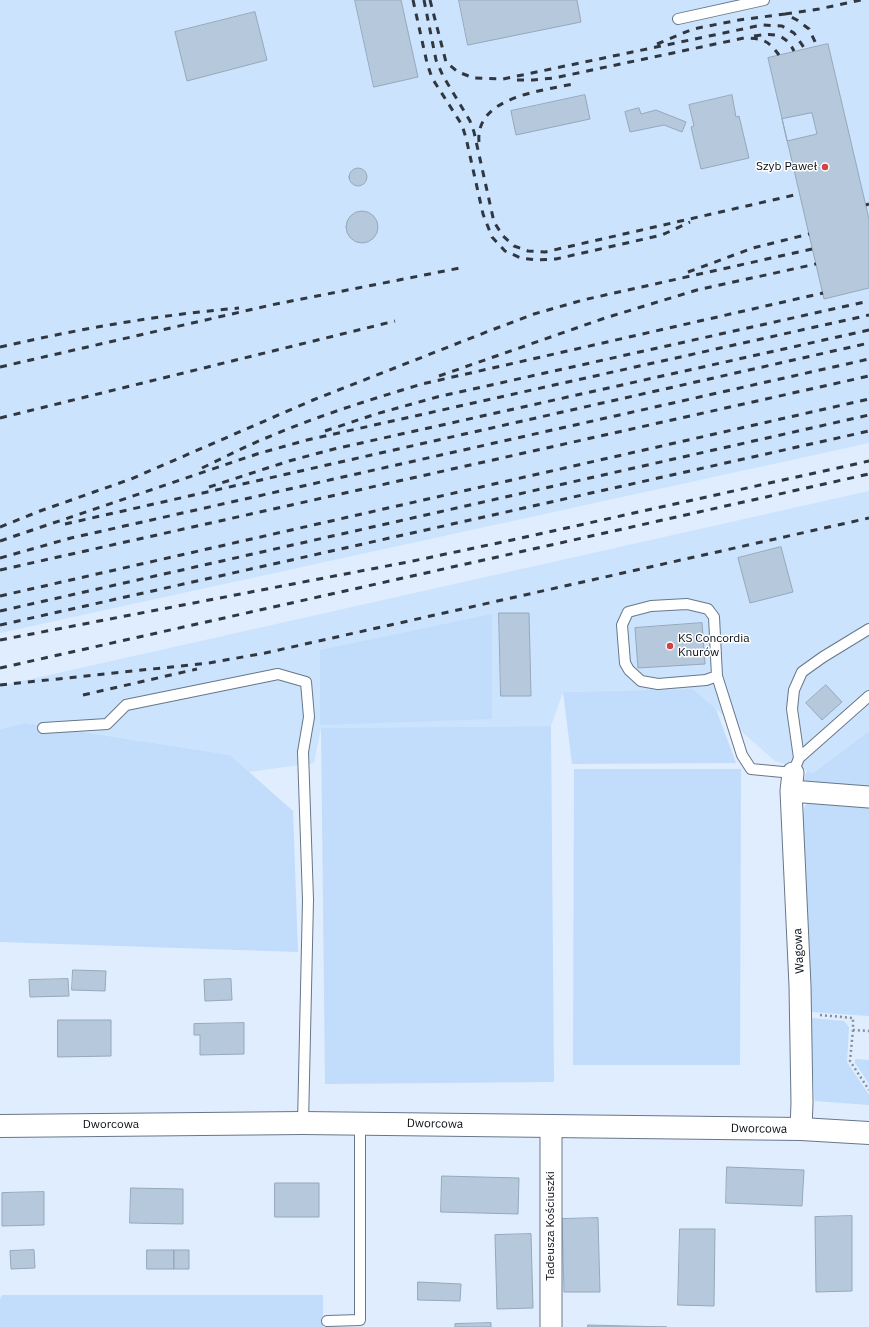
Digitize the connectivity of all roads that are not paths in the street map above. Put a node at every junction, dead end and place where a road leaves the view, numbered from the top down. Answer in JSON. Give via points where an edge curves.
{"nodes":[{"id":1,"x":764,"y":0,"type":"edge"},
{"id":2,"x":678,"y":19,"type":"dead end"},
{"id":3,"x":869,"y":629,"type":"edge"},
{"id":4,"x":717,"y":676,"type":"junction"},
{"id":5,"x":869,"y":696,"type":"edge"},
{"id":6,"x":43,"y":728,"type":"dead end"},
{"id":7,"x":794,"y":774,"type":"junction"},
{"id":8,"x":869,"y":797,"type":"edge"},
{"id":9,"x":303,"y":1124,"type":"junction"},
{"id":10,"x":360,"y":1124,"type":"junction"},
{"id":11,"x":0,"y":1126,"type":"edge"},
{"id":12,"x":551,"y":1126,"type":"junction"},
{"id":13,"x":801,"y":1129,"type":"junction"},
{"id":14,"x":869,"y":1133,"type":"edge"},
{"id":15,"x":327,"y":1321,"type":"dead end"},
{"id":16,"x":552,"y":1327,"type":"edge"}],
"edges":[{"from":1,"to":2,"type":"lane"},
{"from":3,"to":7,"type":"lane","via":[[802,672],[794,690],[792,709]]},
{"from":4,"to":4,"type":"lane","via":[[714,617],[708,609],[687,604],[651,606],[628,612],[622,625],[625,663],[641,681],[658,684],[706,680]]},
{"from":4,"to":7,"type":"lane","via":[[742,754],[751,769]]},
{"from":5,"to":7,"type":"lane"},
{"from":6,"to":9,"type":"lane","via":[[107,724],[126,705],[278,674],[306,682],[309,717],[304,752],[308,908]]},
{"from":7,"to":8,"type":"street"},
{"from":7,"to":13,"type":"street","name":"Wagowa","via":[[801,1014]]},
{"from":9,"to":10,"type":"main road","name":"Dworcowa"},
{"from":9,"to":11,"type":"main road","name":"Dworcowa"},
{"from":10,"to":12,"type":"main road","name":"Dworcowa"},
{"from":10,"to":15,"type":"lane","via":[[360,1320]]},
{"from":12,"to":13,"type":"main road","name":"Dworcowa"},
{"from":12,"to":16,"type":"street","name":"Tadeusza Kościuszki"},
{"from":13,"to":14,"type":"main road","name":"Dworcowa"}]}
